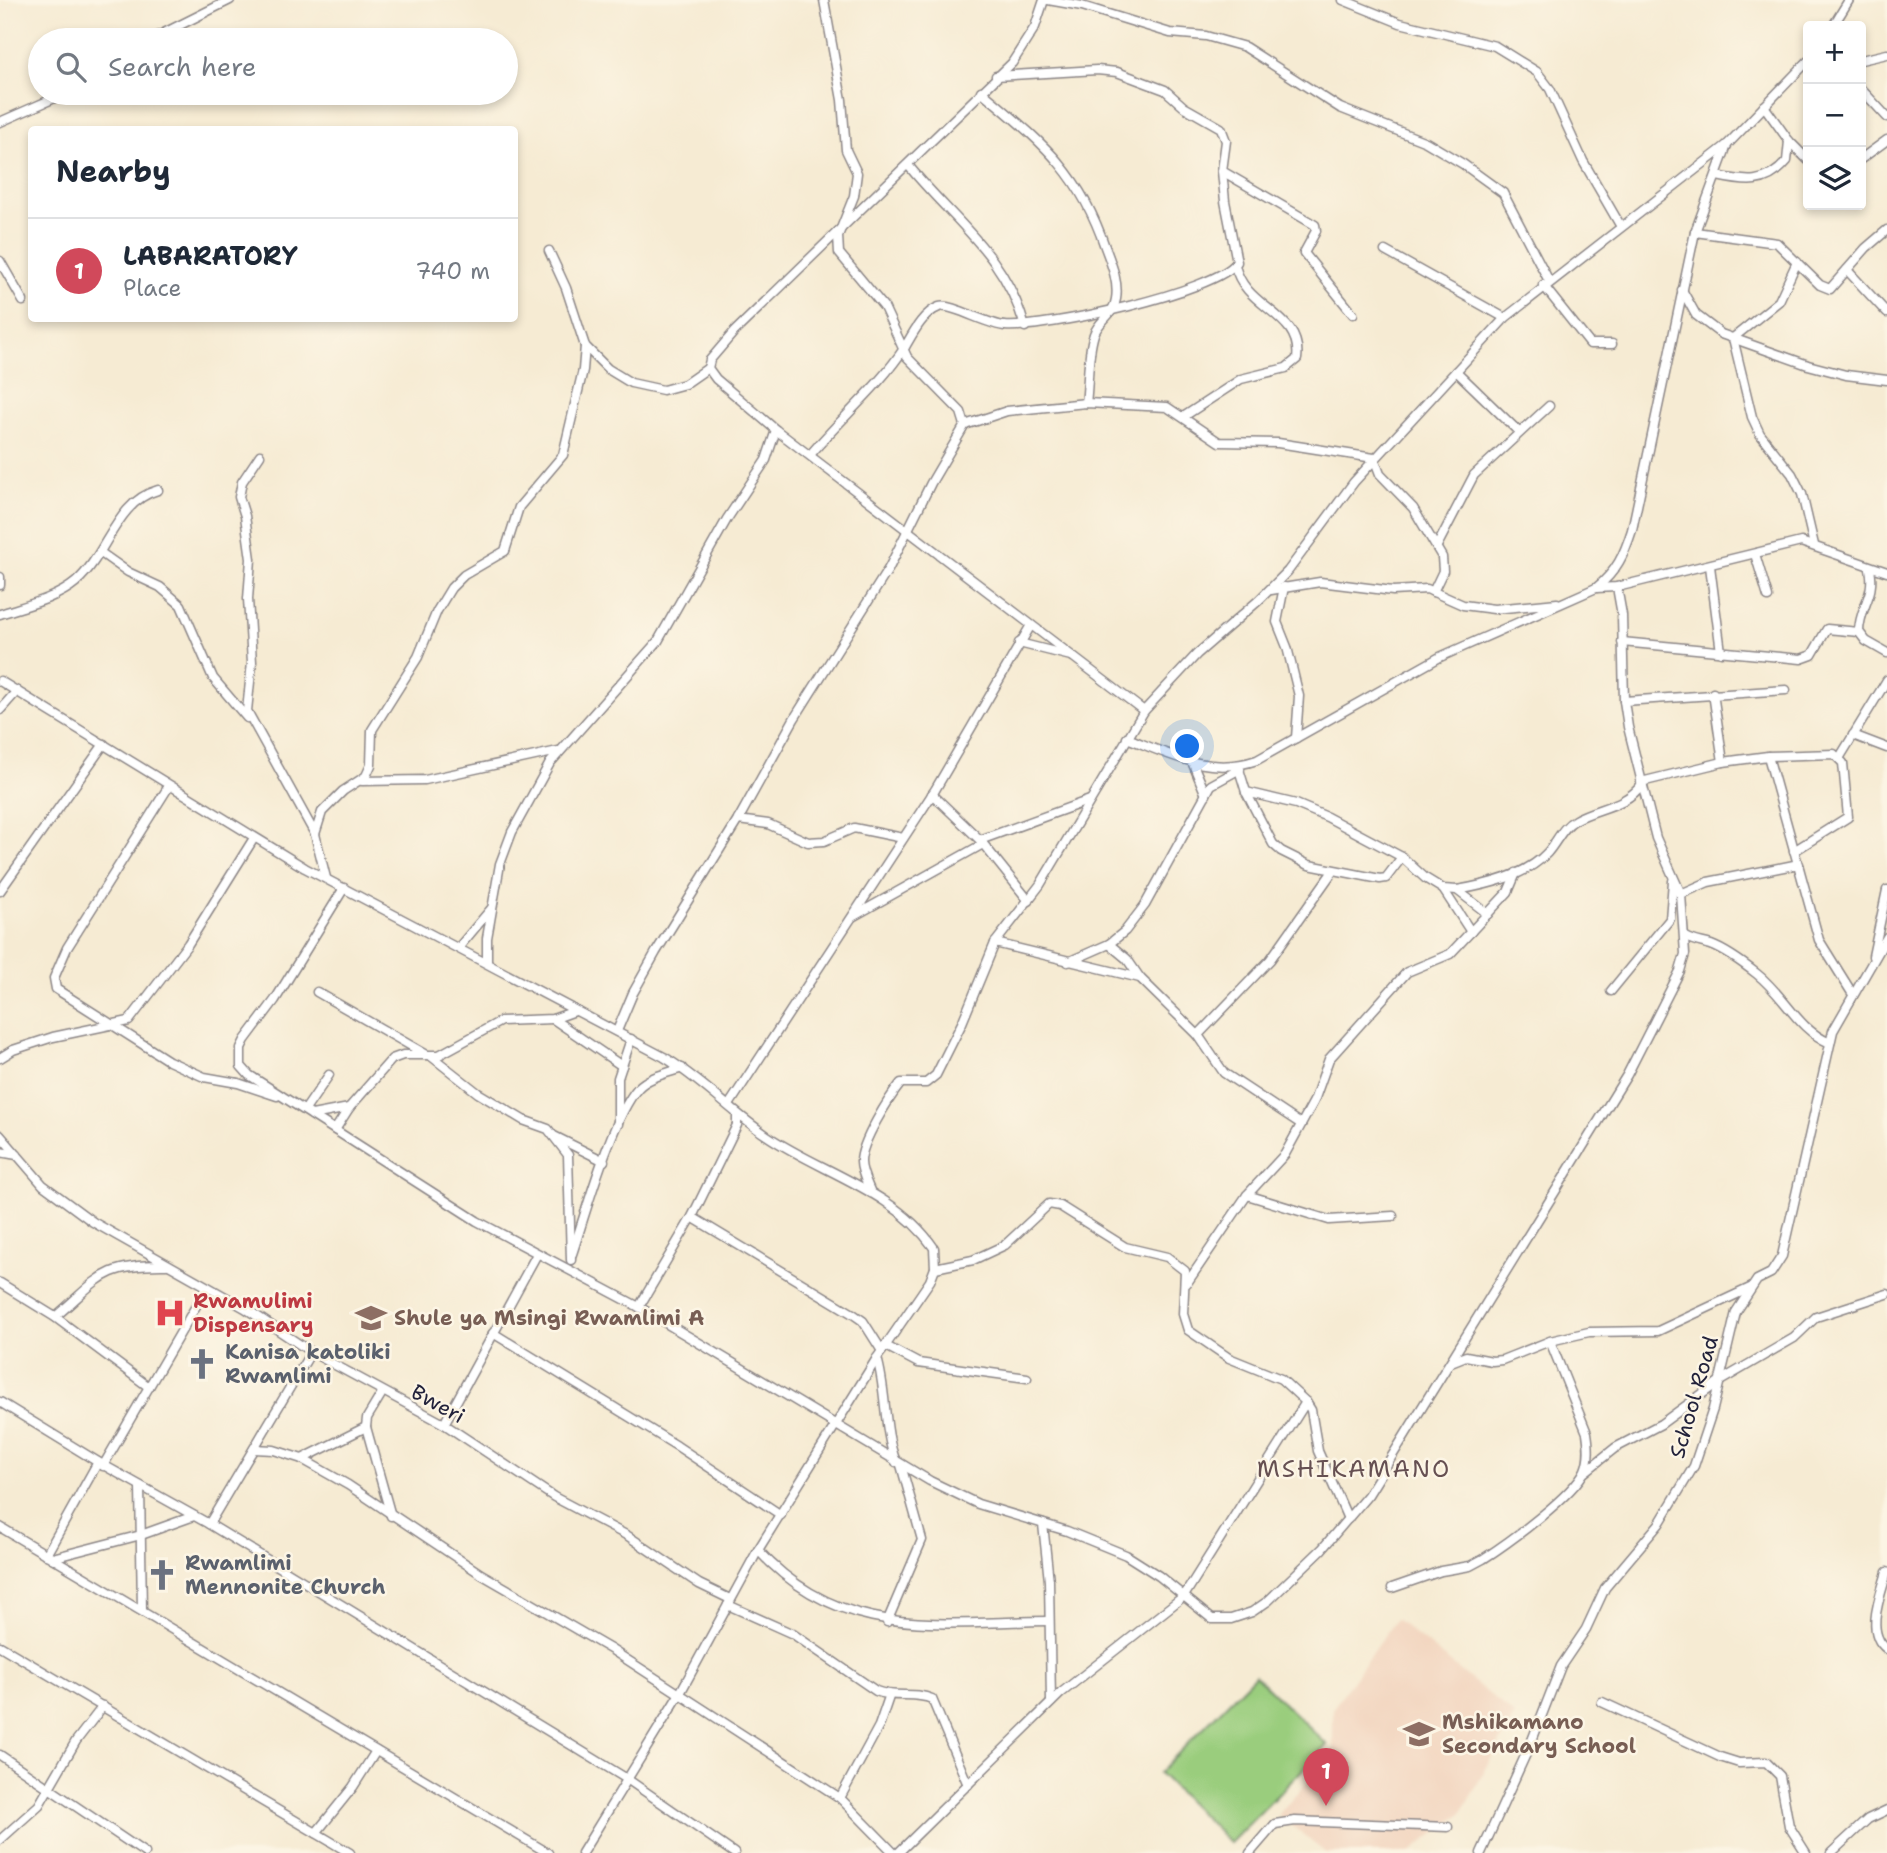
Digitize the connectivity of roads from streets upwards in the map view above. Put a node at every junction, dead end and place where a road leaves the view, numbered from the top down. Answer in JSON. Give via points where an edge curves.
{"nodes":[{"id":1,"x":230,"y":0,"type":"edge"},
{"id":2,"x":824,"y":0,"type":"edge"},
{"id":3,"x":1046,"y":0,"type":"edge"},
{"id":4,"x":1343,"y":0,"type":"edge"},
{"id":5,"x":1849,"y":0,"type":"edge"},
{"id":6,"x":1836,"y":21,"type":"edge"},
{"id":7,"x":174,"y":28,"type":"edge"},
{"id":8,"x":1887,"y":54,"type":"edge"},
{"id":9,"x":1866,"y":60,"type":"edge"},
{"id":10,"x":1803,"y":66,"type":"edge"},
{"id":11,"x":996,"y":76,"type":"junction"},
{"id":12,"x":981,"y":91,"type":"junction"},
{"id":13,"x":1866,"y":94,"type":"edge"},
{"id":14,"x":39,"y":105,"type":"edge"},
{"id":15,"x":1764,"y":106,"type":"junction"},
{"id":16,"x":1887,"y":117,"type":"edge"},
{"id":17,"x":0,"y":122,"type":"edge"},
{"id":18,"x":1887,"y":140,"type":"edge"},
{"id":19,"x":1789,"y":141,"type":"junction"},
{"id":20,"x":1727,"y":145,"type":"junction"},
{"id":21,"x":1803,"y":155,"type":"edge"},
{"id":22,"x":1866,"y":155,"type":"edge"},
{"id":23,"x":908,"y":165,"type":"junction"},
{"id":24,"x":1222,"y":171,"type":"junction"},
{"id":25,"x":1717,"y":176,"type":"junction"},
{"id":26,"x":1620,"y":225,"type":"junction"},
{"id":27,"x":841,"y":227,"type":"junction"},
{"id":28,"x":1887,"y":230,"type":"edge"},
{"id":29,"x":1695,"y":232,"type":"junction"},
{"id":30,"x":549,"y":251,"type":"dead end"},
{"id":31,"x":1385,"y":251,"type":"dead end"},
{"id":32,"x":0,"y":261,"type":"edge"},
{"id":33,"x":1797,"y":262,"type":"junction"},
{"id":34,"x":1235,"y":265,"type":"junction"},
{"id":35,"x":1847,"y":270,"type":"junction"},
{"id":36,"x":1546,"y":283,"type":"junction"},
{"id":37,"x":1682,"y":289,"type":"junction"},
{"id":38,"x":23,"y":300,"type":"dead end"},
{"id":39,"x":1112,"y":312,"type":"junction"},
{"id":40,"x":1887,"y":313,"type":"edge"},
{"id":41,"x":1353,"y":314,"type":"dead end"},
{"id":42,"x":1504,"y":318,"type":"junction"},
{"id":43,"x":1025,"y":327,"type":"junction"},
{"id":44,"x":1733,"y":338,"type":"junction"},
{"id":45,"x":1612,"y":344,"type":"dead end"},
{"id":46,"x":585,"y":346,"type":"junction"},
{"id":47,"x":903,"y":350,"type":"junction"},
{"id":48,"x":708,"y":368,"type":"junction"},
{"id":49,"x":1456,"y":371,"type":"junction"},
{"id":50,"x":1887,"y":380,"type":"edge"},
{"id":51,"x":1086,"y":403,"type":"junction"},
{"id":52,"x":1549,"y":406,"type":"dead end"},
{"id":53,"x":1184,"y":417,"type":"junction"},
{"id":54,"x":965,"y":425,"type":"junction"},
{"id":55,"x":776,"y":430,"type":"junction"},
{"id":56,"x":1518,"y":432,"type":"junction"},
{"id":57,"x":260,"y":455,"type":"dead end"},
{"id":58,"x":810,"y":455,"type":"junction"},
{"id":59,"x":1374,"y":458,"type":"junction"},
{"id":60,"x":158,"y":490,"type":"dead end"},
{"id":61,"x":909,"y":532,"type":"junction"},
{"id":62,"x":1814,"y":545,"type":"junction"},
{"id":63,"x":1437,"y":546,"type":"junction"},
{"id":64,"x":102,"y":553,"type":"junction"},
{"id":65,"x":1755,"y":554,"type":"junction"},
{"id":66,"x":1710,"y":566,"type":"junction"},
{"id":67,"x":1870,"y":569,"type":"junction"},
{"id":68,"x":1887,"y":572,"type":"edge"},
{"id":69,"x":0,"y":577,"type":"edge"},
{"id":70,"x":0,"y":585,"type":"edge"},
{"id":71,"x":1284,"y":587,"type":"junction"},
{"id":72,"x":1618,"y":587,"type":"junction"},
{"id":73,"x":1596,"y":588,"type":"junction"},
{"id":74,"x":1269,"y":591,"type":"junction"},
{"id":75,"x":1433,"y":592,"type":"junction"},
{"id":76,"x":1768,"y":597,"type":"dead end"},
{"id":77,"x":1564,"y":602,"type":"junction"},
{"id":78,"x":0,"y":614,"type":"edge"},
{"id":79,"x":1031,"y":625,"type":"junction"},
{"id":80,"x":1859,"y":632,"type":"junction"},
{"id":81,"x":1622,"y":642,"type":"junction"},
{"id":82,"x":1019,"y":643,"type":"junction"},
{"id":83,"x":1721,"y":652,"type":"junction"},
{"id":84,"x":1887,"y":653,"type":"edge"},
{"id":85,"x":1077,"y":658,"type":"junction"},
{"id":86,"x":1887,"y":680,"type":"edge"},
{"id":87,"x":0,"y":681,"type":"edge"},
{"id":88,"x":1786,"y":690,"type":"dead end"},
{"id":89,"x":17,"y":691,"type":"junction"},
{"id":90,"x":1713,"y":693,"type":"junction"},
{"id":91,"x":1624,"y":701,"type":"junction"},
{"id":92,"x":0,"y":710,"type":"edge"},
{"id":93,"x":1144,"y":711,"type":"junction"},
{"id":94,"x":251,"y":721,"type":"junction"},
{"id":95,"x":1853,"y":735,"type":"junction"},
{"id":96,"x":1127,"y":738,"type":"junction"},
{"id":97,"x":1296,"y":738,"type":"junction"},
{"id":98,"x":104,"y":744,"type":"junction"},
{"id":99,"x":1887,"y":748,"type":"edge"},
{"id":100,"x":558,"y":751,"type":"junction"},
{"id":101,"x":1768,"y":756,"type":"junction"},
{"id":102,"x":1840,"y":757,"type":"junction"},
{"id":103,"x":1723,"y":762,"type":"junction"},
{"id":104,"x":1193,"y":764,"type":"junction"},
{"id":105,"x":1239,"y":768,"type":"junction"},
{"id":106,"x":361,"y":782,"type":"junction"},
{"id":107,"x":1642,"y":783,"type":"junction"},
{"id":108,"x":169,"y":786,"type":"junction"},
{"id":109,"x":1246,"y":792,"type":"junction"},
{"id":110,"x":932,"y":794,"type":"junction"},
{"id":111,"x":1206,"y":794,"type":"junction"},
{"id":112,"x":1090,"y":800,"type":"junction"},
{"id":113,"x":738,"y":820,"type":"junction"},
{"id":114,"x":315,"y":834,"type":"junction"},
{"id":115,"x":254,"y":838,"type":"junction"},
{"id":116,"x":903,"y":838,"type":"junction"},
{"id":117,"x":981,"y":842,"type":"junction"},
{"id":118,"x":1794,"y":851,"type":"junction"},
{"id":119,"x":1402,"y":857,"type":"junction"},
{"id":120,"x":1799,"y":863,"type":"junction"},
{"id":121,"x":1333,"y":871,"type":"junction"},
{"id":122,"x":1516,"y":873,"type":"junction"},
{"id":123,"x":1673,"y":874,"type":"junction"},
{"id":124,"x":326,"y":878,"type":"junction"},
{"id":125,"x":344,"y":888,"type":"junction"},
{"id":126,"x":1443,"y":889,"type":"junction"},
{"id":127,"x":1457,"y":890,"type":"junction"},
{"id":128,"x":1887,"y":890,"type":"edge"},
{"id":129,"x":0,"y":891,"type":"edge"},
{"id":130,"x":1681,"y":894,"type":"junction"},
{"id":131,"x":1029,"y":901,"type":"junction"},
{"id":132,"x":491,"y":909,"type":"junction"},
{"id":133,"x":1488,"y":914,"type":"junction"},
{"id":134,"x":853,"y":916,"type":"junction"},
{"id":135,"x":1471,"y":932,"type":"junction"},
{"id":136,"x":1686,"y":937,"type":"junction"},
{"id":137,"x":1887,"y":937,"type":"edge"},
{"id":138,"x":995,"y":943,"type":"junction"},
{"id":139,"x":1109,"y":944,"type":"junction"},
{"id":140,"x":459,"y":947,"type":"junction"},
{"id":141,"x":487,"y":962,"type":"junction"},
{"id":142,"x":1068,"y":962,"type":"junction"},
{"id":143,"x":1871,"y":963,"type":"junction"},
{"id":144,"x":1140,"y":978,"type":"junction"},
{"id":145,"x":1611,"y":991,"type":"dead end"},
{"id":146,"x":317,"y":992,"type":"dead end"},
{"id":147,"x":1852,"y":993,"type":"junction"},
{"id":148,"x":575,"y":1011,"type":"junction"},
{"id":149,"x":553,"y":1019,"type":"junction"},
{"id":150,"x":114,"y":1026,"type":"junction"},
{"id":151,"x":617,"y":1031,"type":"junction"},
{"id":152,"x":1198,"y":1035,"type":"junction"},
{"id":153,"x":631,"y":1039,"type":"junction"},
{"id":154,"x":1830,"y":1043,"type":"junction"},
{"id":155,"x":431,"y":1056,"type":"junction"},
{"id":156,"x":0,"y":1058,"type":"edge"},
{"id":157,"x":622,"y":1066,"type":"junction"},
{"id":158,"x":682,"y":1068,"type":"junction"},
{"id":159,"x":329,"y":1075,"type":"dead end"},
{"id":160,"x":285,"y":1098,"type":"junction"},
{"id":161,"x":729,"y":1105,"type":"junction"},
{"id":162,"x":349,"y":1108,"type":"junction"},
{"id":163,"x":309,"y":1112,"type":"junction"},
{"id":164,"x":737,"y":1115,"type":"junction"},
{"id":165,"x":1301,"y":1124,"type":"junction"},
{"id":166,"x":618,"y":1125,"type":"junction"},
{"id":167,"x":335,"y":1129,"type":"junction"},
{"id":168,"x":0,"y":1135,"type":"edge"},
{"id":169,"x":553,"y":1135,"type":"junction"},
{"id":170,"x":0,"y":1152,"type":"edge"},
{"id":171,"x":17,"y":1155,"type":"junction"},
{"id":172,"x":604,"y":1161,"type":"junction"},
{"id":173,"x":871,"y":1193,"type":"junction"},
{"id":174,"x":1247,"y":1195,"type":"junction"},
{"id":175,"x":1393,"y":1216,"type":"dead end"},
{"id":176,"x":692,"y":1217,"type":"junction"},
{"id":177,"x":537,"y":1254,"type":"junction"},
{"id":178,"x":569,"y":1264,"type":"junction"},
{"id":179,"x":169,"y":1265,"type":"junction"},
{"id":180,"x":935,"y":1268,"type":"junction"},
{"id":181,"x":0,"y":1283,"type":"edge"},
{"id":182,"x":1187,"y":1283,"type":"junction"},
{"id":183,"x":207,"y":1287,"type":"junction"},
{"id":184,"x":1752,"y":1288,"type":"junction"},
{"id":185,"x":1887,"y":1294,"type":"edge"},
{"id":186,"x":639,"y":1307,"type":"junction"},
{"id":187,"x":55,"y":1317,"type":"junction"},
{"id":188,"x":493,"y":1334,"type":"junction"},
{"id":189,"x":1550,"y":1340,"type":"junction"},
{"id":190,"x":311,"y":1352,"type":"junction"},
{"id":191,"x":882,"y":1352,"type":"junction"},
{"id":192,"x":1448,"y":1363,"type":"junction"},
{"id":193,"x":1027,"y":1378,"type":"dead end"},
{"id":194,"x":1720,"y":1381,"type":"junction"},
{"id":195,"x":149,"y":1387,"type":"junction"},
{"id":196,"x":382,"y":1393,"type":"junction"},
{"id":197,"x":0,"y":1402,"type":"edge"},
{"id":198,"x":1306,"y":1402,"type":"junction"},
{"id":199,"x":444,"y":1424,"type":"junction"},
{"id":200,"x":836,"y":1426,"type":"junction"},
{"id":201,"x":366,"y":1427,"type":"junction"},
{"id":202,"x":264,"y":1433,"type":"junction"},
{"id":203,"x":254,"y":1449,"type":"junction"},
{"id":204,"x":274,"y":1450,"type":"junction"},
{"id":205,"x":302,"y":1459,"type":"junction"},
{"id":206,"x":899,"y":1463,"type":"junction"},
{"id":207,"x":100,"y":1464,"type":"junction"},
{"id":208,"x":1583,"y":1474,"type":"junction"},
{"id":209,"x":139,"y":1486,"type":"junction"},
{"id":210,"x":194,"y":1516,"type":"junction"},
{"id":211,"x":391,"y":1516,"type":"junction"},
{"id":212,"x":781,"y":1516,"type":"junction"},
{"id":213,"x":1348,"y":1519,"type":"junction"},
{"id":214,"x":209,"y":1524,"type":"junction"},
{"id":215,"x":1043,"y":1524,"type":"junction"},
{"id":216,"x":0,"y":1527,"type":"edge"},
{"id":217,"x":141,"y":1535,"type":"junction"},
{"id":218,"x":758,"y":1550,"type":"junction"},
{"id":219,"x":49,"y":1556,"type":"junction"},
{"id":220,"x":1887,"y":1572,"type":"edge"},
{"id":221,"x":1392,"y":1588,"type":"dead end"},
{"id":222,"x":1184,"y":1596,"type":"junction"},
{"id":223,"x":729,"y":1602,"type":"junction"},
{"id":224,"x":142,"y":1610,"type":"junction"},
{"id":225,"x":1049,"y":1621,"type":"junction"},
{"id":226,"x":887,"y":1622,"type":"junction"},
{"id":227,"x":0,"y":1646,"type":"edge"},
{"id":228,"x":1887,"y":1649,"type":"edge"},
{"id":229,"x":679,"y":1695,"type":"junction"},
{"id":230,"x":889,"y":1697,"type":"junction"},
{"id":231,"x":1051,"y":1702,"type":"junction"},
{"id":232,"x":1602,"y":1702,"type":"dead end"},
{"id":233,"x":103,"y":1706,"type":"junction"},
{"id":234,"x":376,"y":1751,"type":"junction"},
{"id":235,"x":0,"y":1755,"type":"edge"},
{"id":236,"x":627,"y":1779,"type":"junction"},
{"id":237,"x":968,"y":1785,"type":"junction"},
{"id":238,"x":51,"y":1789,"type":"junction"},
{"id":239,"x":840,"y":1798,"type":"junction"},
{"id":240,"x":1887,"y":1810,"type":"edge"},
{"id":241,"x":1448,"y":1827,"type":"dead end"},
{"id":242,"x":316,"y":1833,"type":"junction"},
{"id":243,"x":0,"y":1840,"type":"edge"},
{"id":244,"x":145,"y":1853,"type":"edge"},
{"id":245,"x":350,"y":1853,"type":"edge"},
{"id":246,"x":548,"y":1853,"type":"edge"},
{"id":247,"x":582,"y":1853,"type":"edge"},
{"id":248,"x":734,"y":1853,"type":"edge"},
{"id":249,"x":896,"y":1853,"type":"edge"},
{"id":250,"x":1250,"y":1853,"type":"edge"},
{"id":251,"x":1481,"y":1853,"type":"edge"},
{"id":252,"x":1806,"y":1853,"type":"edge"},
{"id":253,"x":1831,"y":1853,"type":"edge"}],
"edges":[{"from":1,"to":7,"type":"street"},
{"from":2,"to":27,"type":"street","via":[[846,150],[857,173]]},
{"from":3,"to":11,"type":"street","via":[[1023,49]]},
{"from":3,"to":36,"type":"street","via":[[1245,47],[1340,108],[1426,142],[1503,193]]},
{"from":4,"to":26,"type":"street","via":[[1400,23],[1494,46],[1536,72],[1550,89],[1583,161]]},
{"from":5,"to":6,"type":"street"},
{"from":8,"to":9,"type":"street"},
{"from":10,"to":15,"type":"street"},
{"from":11,"to":12,"type":"street"},
{"from":11,"to":24,"type":"street","via":[[1097,70],[1157,86],[1224,132]]},
{"from":12,"to":23,"type":"street"},
{"from":12,"to":39,"type":"street","via":[[1057,159],[1086,197],[1115,281]]},
{"from":13,"to":16,"type":"street"},
{"from":14,"to":17,"type":"street"},
{"from":15,"to":19,"type":"street"},
{"from":15,"to":20,"type":"street"},
{"from":18,"to":22,"type":"street"},
{"from":19,"to":21,"type":"street"},
{"from":19,"to":25,"type":"street","via":[[1787,161],[1769,177],[1756,183]]},
{"from":20,"to":25,"type":"street"},
{"from":20,"to":26,"type":"street"},
{"from":23,"to":27,"type":"street"},
{"from":23,"to":43,"type":"street","via":[[997,263]]},
{"from":24,"to":34,"type":"street","via":[[1238,255]]},
{"from":24,"to":41,"type":"street","via":[[1315,225],[1304,253]]},
{"from":25,"to":29,"type":"street"},
{"from":26,"to":36,"type":"street"},
{"from":27,"to":47,"type":"street","via":[[839,253],[884,307]]},
{"from":27,"to":48,"type":"street","via":[[734,332]]},
{"from":28,"to":35,"type":"street"},
{"from":29,"to":33,"type":"street","via":[[1777,243]]},
{"from":29,"to":37,"type":"street"},
{"from":30,"to":46,"type":"street"},
{"from":31,"to":42,"type":"street"},
{"from":32,"to":38,"type":"street"},
{"from":33,"to":35,"type":"street","via":[[1830,289]]},
{"from":33,"to":44,"type":"street","via":[[1779,301]]},
{"from":34,"to":39,"type":"street","via":[[1217,276]]},
{"from":34,"to":53,"type":"street","via":[[1242,287],[1293,332],[1297,359],[1286,368],[1241,379]]},
{"from":35,"to":40,"type":"street"},
{"from":36,"to":42,"type":"street"},
{"from":36,"to":45,"type":"street","via":[[1590,344]]},
{"from":37,"to":44,"type":"street","via":[[1696,316]]},
{"from":37,"to":73,"type":"street","via":[[1663,398],[1632,530],[1623,559]]},
{"from":39,"to":43,"type":"street"},
{"from":39,"to":51,"type":"street","via":[[1095,331]]},
{"from":42,"to":49,"type":"street"},
{"from":43,"to":47,"type":"street","via":[[992,325],[942,307],[927,316]]},
{"from":44,"to":50,"type":"street","via":[[1808,365]]},
{"from":44,"to":62,"type":"street","via":[[1752,417],[1802,494]]},
{"from":46,"to":48,"type":"street","via":[[619,376],[649,387],[677,387]]},
{"from":46,"to":106,"type":"street","via":[[563,455],[519,507],[505,551],[451,588],[418,657],[372,730],[371,765]]},
{"from":47,"to":54,"type":"street","via":[[961,411]]},
{"from":47,"to":58,"type":"street"},
{"from":48,"to":55,"type":"street"},
{"from":49,"to":56,"type":"street"},
{"from":49,"to":59,"type":"street"},
{"from":51,"to":53,"type":"street","via":[[1167,407]]},
{"from":51,"to":54,"type":"street","via":[[1007,411]]},
{"from":52,"to":56,"type":"street"},
{"from":53,"to":59,"type":"street","via":[[1219,442],[1279,443]]},
{"from":54,"to":61,"type":"street","via":[[930,484]]},
{"from":55,"to":58,"type":"street"},
{"from":55,"to":100,"type":"street","via":[[765,460],[658,641]]},
{"from":56,"to":63,"type":"street","via":[[1474,475]]},
{"from":57,"to":94,"type":"street","via":[[242,482],[239,497],[251,559],[252,662],[247,699]]},
{"from":58,"to":61,"type":"street"},
{"from":59,"to":63,"type":"street","via":[[1380,474],[1413,509]]},
{"from":59,"to":74,"type":"street"},
{"from":60,"to":64,"type":"street","via":[[128,507]]},
{"from":61,"to":79,"type":"street"},
{"from":61,"to":113,"type":"street"},
{"from":62,"to":65,"type":"street","via":[[1787,543]]},
{"from":62,"to":67,"type":"street"},
{"from":63,"to":75,"type":"street","via":[[1444,564]]},
{"from":64,"to":78,"type":"street","via":[[61,592]]},
{"from":64,"to":94,"type":"street","via":[[181,605],[213,678]]},
{"from":65,"to":66,"type":"street"},
{"from":65,"to":76,"type":"street"},
{"from":66,"to":72,"type":"street"},
{"from":66,"to":83,"type":"street"},
{"from":67,"to":68,"type":"street"},
{"from":67,"to":80,"type":"street","via":[[1873,587]]},
{"from":69,"to":70,"type":"street"},
{"from":71,"to":74,"type":"street"},
{"from":71,"to":75,"type":"street","via":[[1320,582]]},
{"from":71,"to":97,"type":"street","via":[[1276,622],[1299,696]]},
{"from":72,"to":73,"type":"street"},
{"from":72,"to":81,"type":"street"},
{"from":73,"to":77,"type":"street"},
{"from":74,"to":93,"type":"street","via":[[1197,654]]},
{"from":75,"to":77,"type":"street","via":[[1463,605],[1493,609]]},
{"from":77,"to":97,"type":"street","via":[[1440,657]]},
{"from":79,"to":82,"type":"street"},
{"from":79,"to":85,"type":"street"},
{"from":80,"to":83,"type":"street","via":[[1827,629],[1808,658]]},
{"from":80,"to":84,"type":"street"},
{"from":81,"to":83,"type":"street"},
{"from":81,"to":91,"type":"street"},
{"from":82,"to":85,"type":"street"},
{"from":82,"to":110,"type":"street"},
{"from":85,"to":93,"type":"street"},
{"from":86,"to":95,"type":"street"},
{"from":87,"to":89,"type":"street"},
{"from":88,"to":90,"type":"street"},
{"from":89,"to":92,"type":"street"},
{"from":89,"to":98,"type":"street"},
{"from":90,"to":91,"type":"street"},
{"from":90,"to":103,"type":"street"},
{"from":91,"to":107,"type":"street"},
{"from":93,"to":96,"type":"street"},
{"from":94,"to":114,"type":"street"},
{"from":95,"to":99,"type":"street"},
{"from":95,"to":102,"type":"street"},
{"from":96,"to":104,"type":"street"},
{"from":96,"to":112,"type":"street"},
{"from":97,"to":105,"type":"street"},
{"from":98,"to":108,"type":"street"},
{"from":98,"to":129,"type":"street"},
{"from":100,"to":106,"type":"street","via":[[425,780]]},
{"from":100,"to":132,"type":"street","via":[[504,849]]},
{"from":101,"to":102,"type":"street","via":[[1826,752]]},
{"from":101,"to":103,"type":"street"},
{"from":101,"to":118,"type":"street"},
{"from":102,"to":118,"type":"street","via":[[1848,817]]},
{"from":103,"to":107,"type":"street"},
{"from":104,"to":105,"type":"street"},
{"from":104,"to":111,"type":"street"},
{"from":105,"to":109,"type":"street"},
{"from":105,"to":111,"type":"street","via":[[1216,780]]},
{"from":106,"to":114,"type":"street","via":[[322,812]]},
{"from":107,"to":122,"type":"street","via":[[1629,799],[1570,823],[1545,855]]},
{"from":107,"to":123,"type":"street","via":[[1656,838]]},
{"from":108,"to":115,"type":"street"},
{"from":108,"to":150,"type":"street","via":[[67,948],[54,978],[62,994]]},
{"from":109,"to":119,"type":"street","via":[[1296,804]]},
{"from":109,"to":121,"type":"street","via":[[1273,844],[1293,858]]},
{"from":110,"to":116,"type":"street"},
{"from":110,"to":117,"type":"street"},
{"from":111,"to":139,"type":"street","via":[[1145,905]]},
{"from":112,"to":117,"type":"street"},
{"from":112,"to":131,"type":"street"},
{"from":113,"to":116,"type":"street","via":[[768,824],[808,842],[824,841],[854,828]]},
{"from":113,"to":151,"type":"street","via":[[656,952]]},
{"from":114,"to":124,"type":"street"},
{"from":115,"to":124,"type":"street"},
{"from":115,"to":150,"type":"street","via":[[165,978],[127,1022]]},
{"from":116,"to":134,"type":"street"},
{"from":117,"to":131,"type":"street"},
{"from":117,"to":134,"type":"street"},
{"from":118,"to":120,"type":"street"},
{"from":119,"to":121,"type":"street","via":[[1383,879]]},
{"from":119,"to":126,"type":"street"},
{"from":120,"to":130,"type":"street","via":[[1708,882]]},
{"from":120,"to":147,"type":"street","via":[[1819,940]]},
{"from":121,"to":152,"type":"street","via":[[1270,960]]},
{"from":122,"to":127,"type":"street"},
{"from":122,"to":133,"type":"street","via":[[1508,892]]},
{"from":123,"to":130,"type":"street"},
{"from":123,"to":145,"type":"street","via":[[1670,919]]},
{"from":124,"to":125,"type":"street"},
{"from":125,"to":140,"type":"street"},
{"from":125,"to":160,"type":"street","via":[[241,1048],[244,1070]]},
{"from":126,"to":127,"type":"street"},
{"from":126,"to":135,"type":"street"},
{"from":127,"to":133,"type":"street"},
{"from":128,"to":143,"type":"street"},
{"from":130,"to":136,"type":"street"},
{"from":131,"to":138,"type":"street"},
{"from":132,"to":140,"type":"street"},
{"from":132,"to":141,"type":"street"},
{"from":133,"to":135,"type":"street"},
{"from":134,"to":161,"type":"street"},
{"from":135,"to":165,"type":"street","via":[[1440,960],[1407,972],[1329,1059]]},
{"from":136,"to":154,"type":"street","via":[[1718,949],[1756,973],[1783,998],[1807,1031]]},
{"from":136,"to":192,"type":"street","via":[[1680,971],[1626,1075]]},
{"from":137,"to":143,"type":"street","name":"School Road"},
{"from":138,"to":142,"type":"street"},
{"from":138,"to":173,"type":"street","via":[[936,1075],[926,1083],[901,1083],[866,1144],[861,1161]]},
{"from":139,"to":142,"type":"street"},
{"from":139,"to":144,"type":"street","via":[[1127,958]]},
{"from":140,"to":141,"type":"street"},
{"from":141,"to":148,"type":"street"},
{"from":142,"to":144,"type":"street"},
{"from":143,"to":147,"type":"street","name":"School Road"},
{"from":144,"to":152,"type":"street"},
{"from":146,"to":155,"type":"street"},
{"from":147,"to":154,"type":"street","name":"School Road"},
{"from":148,"to":149,"type":"street"},
{"from":148,"to":151,"type":"street"},
{"from":149,"to":155,"type":"street","via":[[502,1021]]},
{"from":149,"to":157,"type":"street"},
{"from":150,"to":156,"type":"street","via":[[73,1031]]},
{"from":150,"to":160,"type":"street","via":[[189,1071]]},
{"from":151,"to":153,"type":"street"},
{"from":152,"to":165,"type":"street","via":[[1224,1073]]},
{"from":153,"to":157,"type":"street"},
{"from":153,"to":158,"type":"street"},
{"from":154,"to":184,"type":"street","name":"School Road","via":[[1782,1256],[1771,1273]]},
{"from":155,"to":162,"type":"street","via":[[392,1059]]},
{"from":155,"to":169,"type":"street","via":[[478,1093]]},
{"from":157,"to":166,"type":"street","via":[[616,1092]]},
{"from":158,"to":161,"type":"street"},
{"from":158,"to":166,"type":"street","via":[[638,1089]]},
{"from":159,"to":163,"type":"street"},
{"from":160,"to":163,"type":"street"},
{"from":161,"to":164,"type":"street"},
{"from":162,"to":163,"type":"street"},
{"from":162,"to":167,"type":"street"},
{"from":163,"to":167,"type":"street"},
{"from":164,"to":173,"type":"street","via":[[780,1145]]},
{"from":164,"to":176,"type":"street","via":[[737,1125]]},
{"from":165,"to":174,"type":"street","via":[[1285,1154]]},
{"from":166,"to":172,"type":"street"},
{"from":167,"to":177,"type":"street","via":[[477,1222]]},
{"from":168,"to":171,"type":"street","name":"Bweri"},
{"from":169,"to":172,"type":"street"},
{"from":169,"to":178,"type":"street","via":[[568,1155]]},
{"from":170,"to":171,"type":"street"},
{"from":171,"to":179,"type":"street","name":"Bweri","via":[[43,1185],[80,1213]]},
{"from":172,"to":178,"type":"street"},
{"from":173,"to":180,"type":"street","via":[[927,1238],[936,1256]]},
{"from":174,"to":175,"type":"street","via":[[1329,1220]]},
{"from":174,"to":182,"type":"street"},
{"from":176,"to":186,"type":"street"},
{"from":176,"to":191,"type":"street","via":[[863,1321]]},
{"from":177,"to":178,"type":"street"},
{"from":177,"to":188,"type":"street"},
{"from":178,"to":186,"type":"street"},
{"from":179,"to":183,"type":"street","name":"Bweri"},
{"from":179,"to":187,"type":"street","via":[[135,1265],[105,1274]]},
{"from":180,"to":182,"type":"street","via":[[973,1260],[1005,1245],[1049,1204],[1060,1206],[1125,1247],[1175,1262],[1185,1271]]},
{"from":180,"to":191,"type":"street"},
{"from":181,"to":187,"type":"street"},
{"from":182,"to":198,"type":"street","via":[[1183,1304],[1188,1330],[1228,1358],[1281,1380]]},
{"from":183,"to":190,"type":"street","name":"Bweri"},
{"from":183,"to":195,"type":"street"},
{"from":184,"to":189,"type":"street","via":[[1658,1331],[1589,1332]]},
{"from":184,"to":194,"type":"street","name":"School Road","via":[[1736,1312]]},
{"from":185,"to":194,"type":"street","via":[[1816,1317],[1794,1338]]},
{"from":186,"to":200,"type":"street"},
{"from":187,"to":195,"type":"street"},
{"from":188,"to":199,"type":"street"},
{"from":188,"to":212,"type":"street","via":[[677,1446]]},
{"from":189,"to":192,"type":"street","via":[[1502,1360],[1466,1356]]},
{"from":189,"to":208,"type":"street","via":[[1587,1433],[1590,1447]]},
{"from":190,"to":196,"type":"street","name":"Bweri"},
{"from":190,"to":202,"type":"street"},
{"from":191,"to":193,"type":"street","via":[[918,1363]]},
{"from":191,"to":200,"type":"street"},
{"from":191,"to":206,"type":"street","via":[[889,1438]]},
{"from":192,"to":213,"type":"street"},
{"from":194,"to":208,"type":"street","via":[[1661,1424],[1615,1448]]},
{"from":194,"to":251,"type":"street","name":"School Road","via":[[1694,1466],[1651,1535],[1605,1588],[1586,1629],[1561,1666]]},
{"from":195,"to":207,"type":"street"},
{"from":196,"to":199,"type":"street","name":"Bweri"},
{"from":196,"to":201,"type":"street"},
{"from":197,"to":207,"type":"street"},
{"from":198,"to":213,"type":"street","via":[[1318,1451]]},
{"from":198,"to":222,"type":"street"},
{"from":199,"to":223,"type":"street","name":"Bweri","via":[[534,1485],[628,1536]]},
{"from":200,"to":206,"type":"street"},
{"from":200,"to":212,"type":"street"},
{"from":201,"to":205,"type":"street"},
{"from":201,"to":211,"type":"street"},
{"from":202,"to":203,"type":"street"},
{"from":202,"to":204,"type":"street"},
{"from":203,"to":204,"type":"street"},
{"from":203,"to":214,"type":"street"},
{"from":204,"to":205,"type":"street"},
{"from":205,"to":211,"type":"street"},
{"from":206,"to":215,"type":"street","via":[[978,1504]]},
{"from":206,"to":226,"type":"street","via":[[922,1540]]},
{"from":207,"to":209,"type":"street"},
{"from":207,"to":219,"type":"street"},
{"from":208,"to":221,"type":"street","via":[[1562,1499],[1483,1559]]},
{"from":209,"to":210,"type":"street"},
{"from":209,"to":217,"type":"street"},
{"from":210,"to":214,"type":"street"},
{"from":210,"to":217,"type":"street"},
{"from":211,"to":229,"type":"street"},
{"from":212,"to":218,"type":"street"},
{"from":213,"to":222,"type":"street","via":[[1303,1568],[1252,1612],[1212,1619]]},
{"from":214,"to":236,"type":"street"},
{"from":215,"to":222,"type":"street","via":[[1126,1555]]},
{"from":215,"to":225,"type":"street"},
{"from":216,"to":219,"type":"street"},
{"from":217,"to":219,"type":"street"},
{"from":217,"to":224,"type":"street"},
{"from":218,"to":223,"type":"street"},
{"from":218,"to":226,"type":"street","via":[[780,1572],[829,1601]]},
{"from":219,"to":224,"type":"street"},
{"from":220,"to":228,"type":"street","via":[[1875,1628]]},
{"from":222,"to":231,"type":"street"},
{"from":223,"to":229,"type":"street"},
{"from":223,"to":230,"type":"street","name":"Bweri","via":[[793,1634]]},
{"from":224,"to":234,"type":"street"},
{"from":225,"to":226,"type":"street"},
{"from":225,"to":231,"type":"street"},
{"from":227,"to":233,"type":"street"},
{"from":229,"to":236,"type":"street"},
{"from":229,"to":239,"type":"street"},
{"from":230,"to":237,"type":"street","via":[[924,1696],[935,1703]]},
{"from":230,"to":239,"type":"street","via":[[879,1726]]},
{"from":231,"to":237,"type":"street"},
{"from":232,"to":252,"type":"street","via":[[1720,1757],[1739,1763],[1766,1762],[1780,1776],[1789,1826]]},
{"from":233,"to":238,"type":"street","via":[[76,1741]]},
{"from":233,"to":242,"type":"street"},
{"from":234,"to":242,"type":"street"},
{"from":234,"to":246,"type":"street"},
{"from":235,"to":238,"type":"street"},
{"from":236,"to":247,"type":"street"},
{"from":236,"to":248,"type":"street"},
{"from":237,"to":249,"type":"street"},
{"from":238,"to":243,"type":"street","via":[[30,1815]]},
{"from":238,"to":244,"type":"street"},
{"from":239,"to":249,"type":"street"},
{"from":240,"to":253,"type":"street","via":[[1868,1819]]},
{"from":241,"to":250,"type":"street","via":[[1295,1821],[1275,1824]]},
{"from":242,"to":245,"type":"street"}]}
